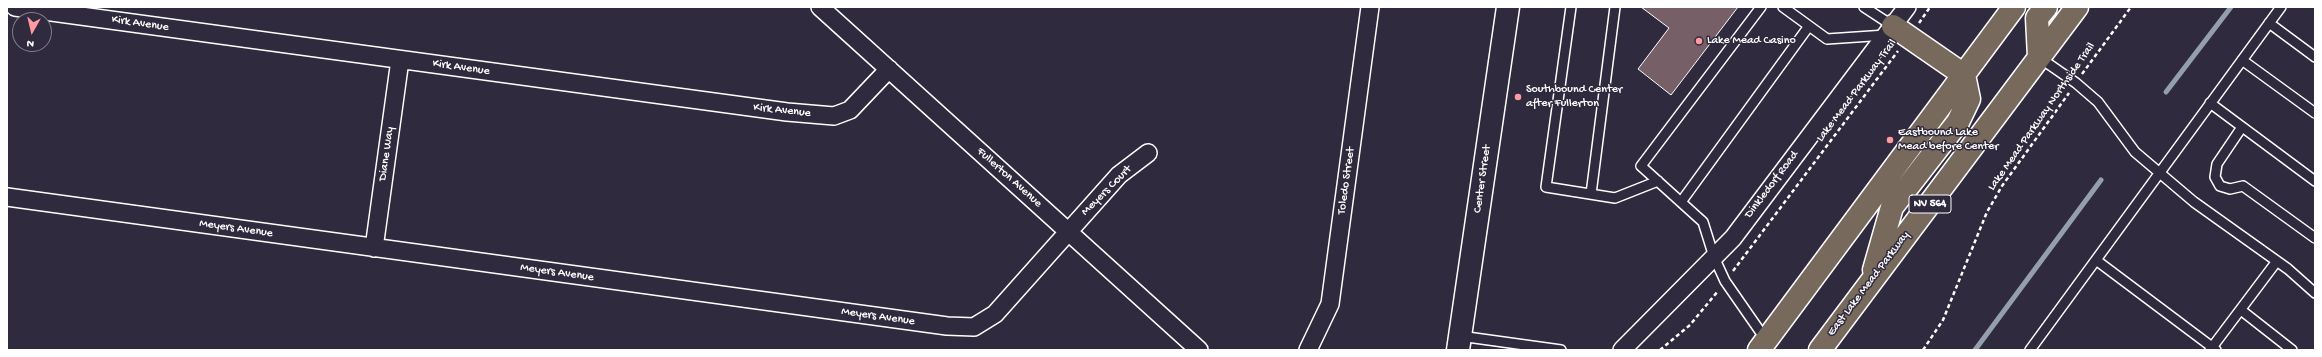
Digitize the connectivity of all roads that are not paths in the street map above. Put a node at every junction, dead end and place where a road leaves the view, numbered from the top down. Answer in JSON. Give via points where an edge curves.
{"nodes":[{"id":1,"x":15,"y":7,"type":"edge"},
{"id":2,"x":820,"y":7,"type":"edge"},
{"id":3,"x":1370,"y":7,"type":"edge"},
{"id":4,"x":1508,"y":7,"type":"edge"},
{"id":5,"x":1571,"y":7,"type":"edge"},
{"id":6,"x":1615,"y":7,"type":"edge"},
{"id":7,"x":1761,"y":7,"type":"edge"},
{"id":8,"x":1783,"y":7,"type":"edge"},
{"id":9,"x":1864,"y":7,"type":"edge"},
{"id":10,"x":1907,"y":7,"type":"edge"},
{"id":11,"x":2014,"y":7,"type":"edge"},
{"id":12,"x":2046,"y":7,"type":"edge"},
{"id":13,"x":2077,"y":7,"type":"edge"},
{"id":14,"x":2281,"y":7,"type":"edge"},
{"id":15,"x":2269,"y":23,"type":"junction"},
{"id":16,"x":1809,"y":26,"type":"junction"},
{"id":17,"x":1896,"y":33,"type":"junction"},
{"id":18,"x":2039,"y":57,"type":"junction"},
{"id":19,"x":2315,"y":57,"type":"edge"},
{"id":20,"x":400,"y":60,"type":"junction"},
{"id":21,"x":2242,"y":60,"type":"junction"},
{"id":22,"x":888,"y":69,"type":"junction"},
{"id":23,"x":1964,"y":75,"type":"junction"},
{"id":24,"x":2210,"y":103,"type":"junction"},
{"id":25,"x":2315,"y":113,"type":"edge"},
{"id":26,"x":2242,"y":127,"type":"junction"},
{"id":27,"x":1148,"y":153,"type":"dead end"},
{"id":28,"x":2159,"y":172,"type":"junction"},
{"id":29,"x":1658,"y":181,"type":"junction"},
{"id":30,"x":2315,"y":181,"type":"edge"},
{"id":31,"x":1591,"y":194,"type":"junction"},
{"id":32,"x":7,"y":197,"type":"edge"},
{"id":33,"x":1681,"y":202,"type":"junction"},
{"id":34,"x":1068,"y":232,"type":"junction"},
{"id":35,"x":2315,"y":238,"type":"edge"},
{"id":36,"x":374,"y":248,"type":"junction"},
{"id":37,"x":1714,"y":257,"type":"junction"},
{"id":38,"x":2096,"y":260,"type":"junction"},
{"id":39,"x":2277,"y":261,"type":"junction"},
{"id":40,"x":1870,"y":283,"type":"junction"},
{"id":41,"x":2315,"y":293,"type":"edge"},
{"id":42,"x":2241,"y":310,"type":"junction"},
{"id":43,"x":1459,"y":343,"type":"edge"},
{"id":44,"x":1762,"y":345,"type":"edge"},
{"id":45,"x":2213,"y":349,"type":"edge"},
{"id":46,"x":1199,"y":350,"type":"edge"},
{"id":47,"x":1308,"y":350,"type":"edge"},
{"id":48,"x":1561,"y":350,"type":"edge"},
{"id":49,"x":1622,"y":350,"type":"edge"},
{"id":50,"x":1820,"y":350,"type":"edge"},
{"id":51,"x":2030,"y":350,"type":"edge"},
{"id":52,"x":2292,"y":350,"type":"edge"}],
"edges":[{"from":1,"to":20,"type":"street","name":"Kirk Avenue"},
{"from":2,"to":22,"type":"street","name":"Fullerton Avenue"},
{"from":3,"to":47,"type":"street","name":"Toledo Street","via":[[1330,304]]},
{"from":4,"to":43,"type":"street","name":"Center Street"},
{"from":5,"to":31,"type":"lane","via":[[1546,188]]},
{"from":6,"to":31,"type":"lane"},
{"from":7,"to":29,"type":"lane","via":[[1641,166]]},
{"from":8,"to":16,"type":"lane"},
{"from":9,"to":17,"type":"lane"},
{"from":10,"to":17,"type":"street","name":"Dinkledorf Road"},
{"from":11,"to":23,"type":"main road"},
{"from":12,"to":18,"type":"main road","via":[[2037,18]]},
{"from":13,"to":18,"type":"main road","name":"East Lake Mead Parkway","number":"NV 564"},
{"from":14,"to":15,"type":"lane"},
{"from":15,"to":19,"type":"lane"},
{"from":15,"to":21,"type":"lane"},
{"from":16,"to":17,"type":"lane","via":[[1827,40]]},
{"from":16,"to":33,"type":"lane"},
{"from":17,"to":23,"type":"main road"},
{"from":17,"to":37,"type":"street","name":"Dinkledorf Road","via":[[1733,238]]},
{"from":18,"to":28,"type":"lane","via":[[2098,102],[2134,152]]},
{"from":18,"to":40,"type":"main road","name":"East Lake Mead Parkway","number":"NV 564"},
{"from":20,"to":22,"type":"street","name":"Kirk Avenue","via":[[787,112],[834,116],[850,110]]},
{"from":20,"to":36,"type":"street","name":"Diane Way"},
{"from":21,"to":24,"type":"lane"},
{"from":21,"to":25,"type":"lane"},
{"from":22,"to":34,"type":"street","name":"Fullerton Avenue"},
{"from":23,"to":40,"type":"main road","via":[[1970,99],[1958,122],[1892,207]]},
{"from":23,"to":44,"type":"main road"},
{"from":24,"to":26,"type":"lane"},
{"from":24,"to":28,"type":"lane"},
{"from":26,"to":30,"type":"lane"},
{"from":26,"to":35,"type":"lane","via":[[2217,164],[2215,177],[2220,186],[2230,189],[2243,186]]},
{"from":27,"to":34,"type":"street","name":"Meyers Court","via":[[1119,175]]},
{"from":28,"to":38,"type":"lane"},
{"from":28,"to":39,"type":"lane","via":[[2194,202]]},
{"from":29,"to":31,"type":"lane","via":[[1615,198]]},
{"from":29,"to":33,"type":"lane"},
{"from":32,"to":36,"type":"street","name":"Meyers Avenue"},
{"from":33,"to":37,"type":"lane","via":[[1703,222]]},
{"from":34,"to":36,"type":"street","name":"Meyers Avenue","via":[[995,314],[974,327],[947,326]]},
{"from":34,"to":46,"type":"street","name":"Fullerton Avenue"},
{"from":37,"to":44,"type":"lane"},
{"from":37,"to":49,"type":"street","name":"Dinkledorf Road"},
{"from":38,"to":45,"type":"lane"},
{"from":38,"to":51,"type":"lane"},
{"from":39,"to":41,"type":"lane"},
{"from":39,"to":42,"type":"lane"},
{"from":40,"to":50,"type":"main road","name":"East Lake Mead Parkway","number":"NV 564"},
{"from":42,"to":45,"type":"lane"},
{"from":42,"to":52,"type":"lane"},
{"from":43,"to":48,"type":"lane","via":[[1495,339]]}]}
